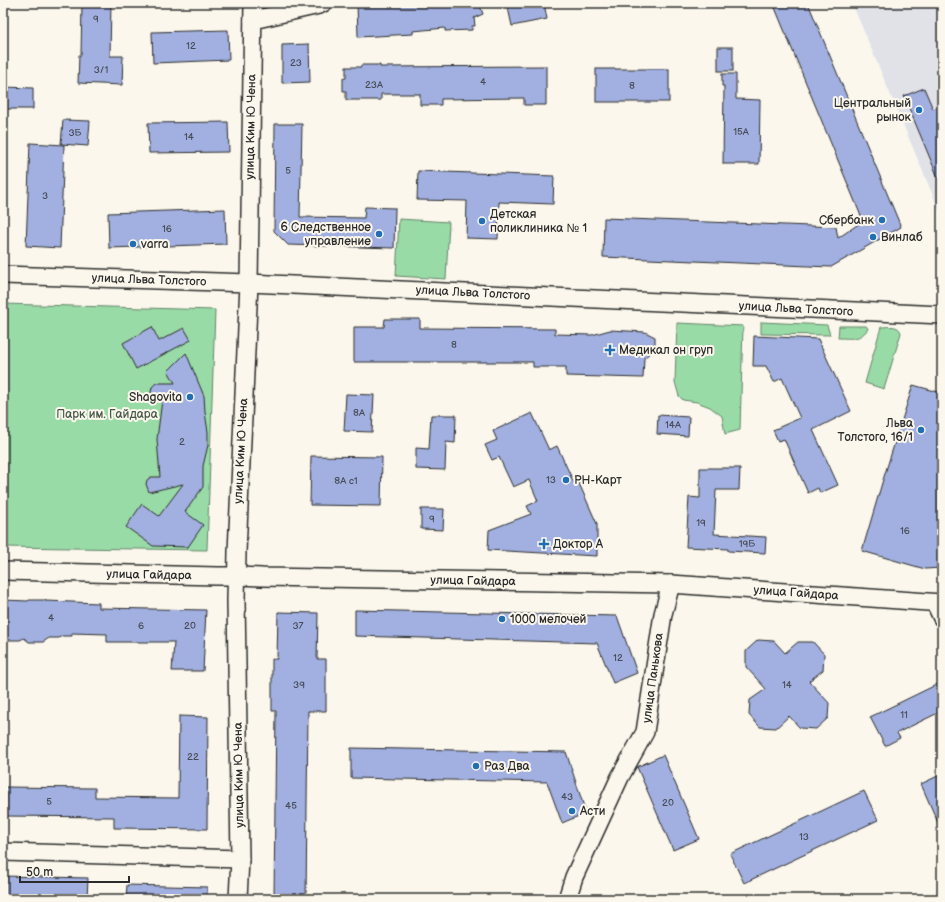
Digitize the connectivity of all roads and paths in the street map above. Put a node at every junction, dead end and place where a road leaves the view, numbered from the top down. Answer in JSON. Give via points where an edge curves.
{"nodes":[{"id":1,"x":323,"y":3,"type":"edge"},
{"id":2,"x":253,"y":11,"type":"edge"},
{"id":3,"x":3,"y":275,"type":"edge"},
{"id":4,"x":249,"y":283,"type":"junction"},
{"id":5,"x":942,"y":315,"type":"edge"},
{"id":6,"x":3,"y":572,"type":"edge"},
{"id":7,"x":237,"y":576,"type":"junction"},
{"id":8,"x":671,"y":584,"type":"junction"},
{"id":9,"x":938,"y":603,"type":"edge"},
{"id":10,"x":942,"y":618,"type":"edge"},
{"id":11,"x":3,"y":852,"type":"edge"},
{"id":12,"x":240,"y":859,"type":"junction"},
{"id":13,"x":238,"y":899,"type":"edge"},
{"id":14,"x":567,"y":899,"type":"edge"}],
"edges":[{"from":1,"to":2,"type":"street"},
{"from":2,"to":4,"type":"street","name":"улица Ким Ю Чена"},
{"from":3,"to":4,"type":"street","name":"улица Льва Толстого"},
{"from":4,"to":5,"type":"street","name":"улица Льва Толстого"},
{"from":4,"to":7,"type":"street","name":"улица Ким Ю Чена"},
{"from":6,"to":7,"type":"street","name":"улица Гайдара"},
{"from":7,"to":8,"type":"street","name":"улица Гайдара"},
{"from":7,"to":12,"type":"street","name":"улица Ким Ю Чена"},
{"from":8,"to":9,"type":"street","name":"улица Гайдара"},
{"from":8,"to":14,"type":"street","name":"улица Панькова","via":[[663,614],[645,732],[620,777],[574,877]]},
{"from":9,"to":10,"type":"street"},
{"from":11,"to":12,"type":"street"},
{"from":12,"to":13,"type":"street","name":"улица Ким Ю Чена"}]}
